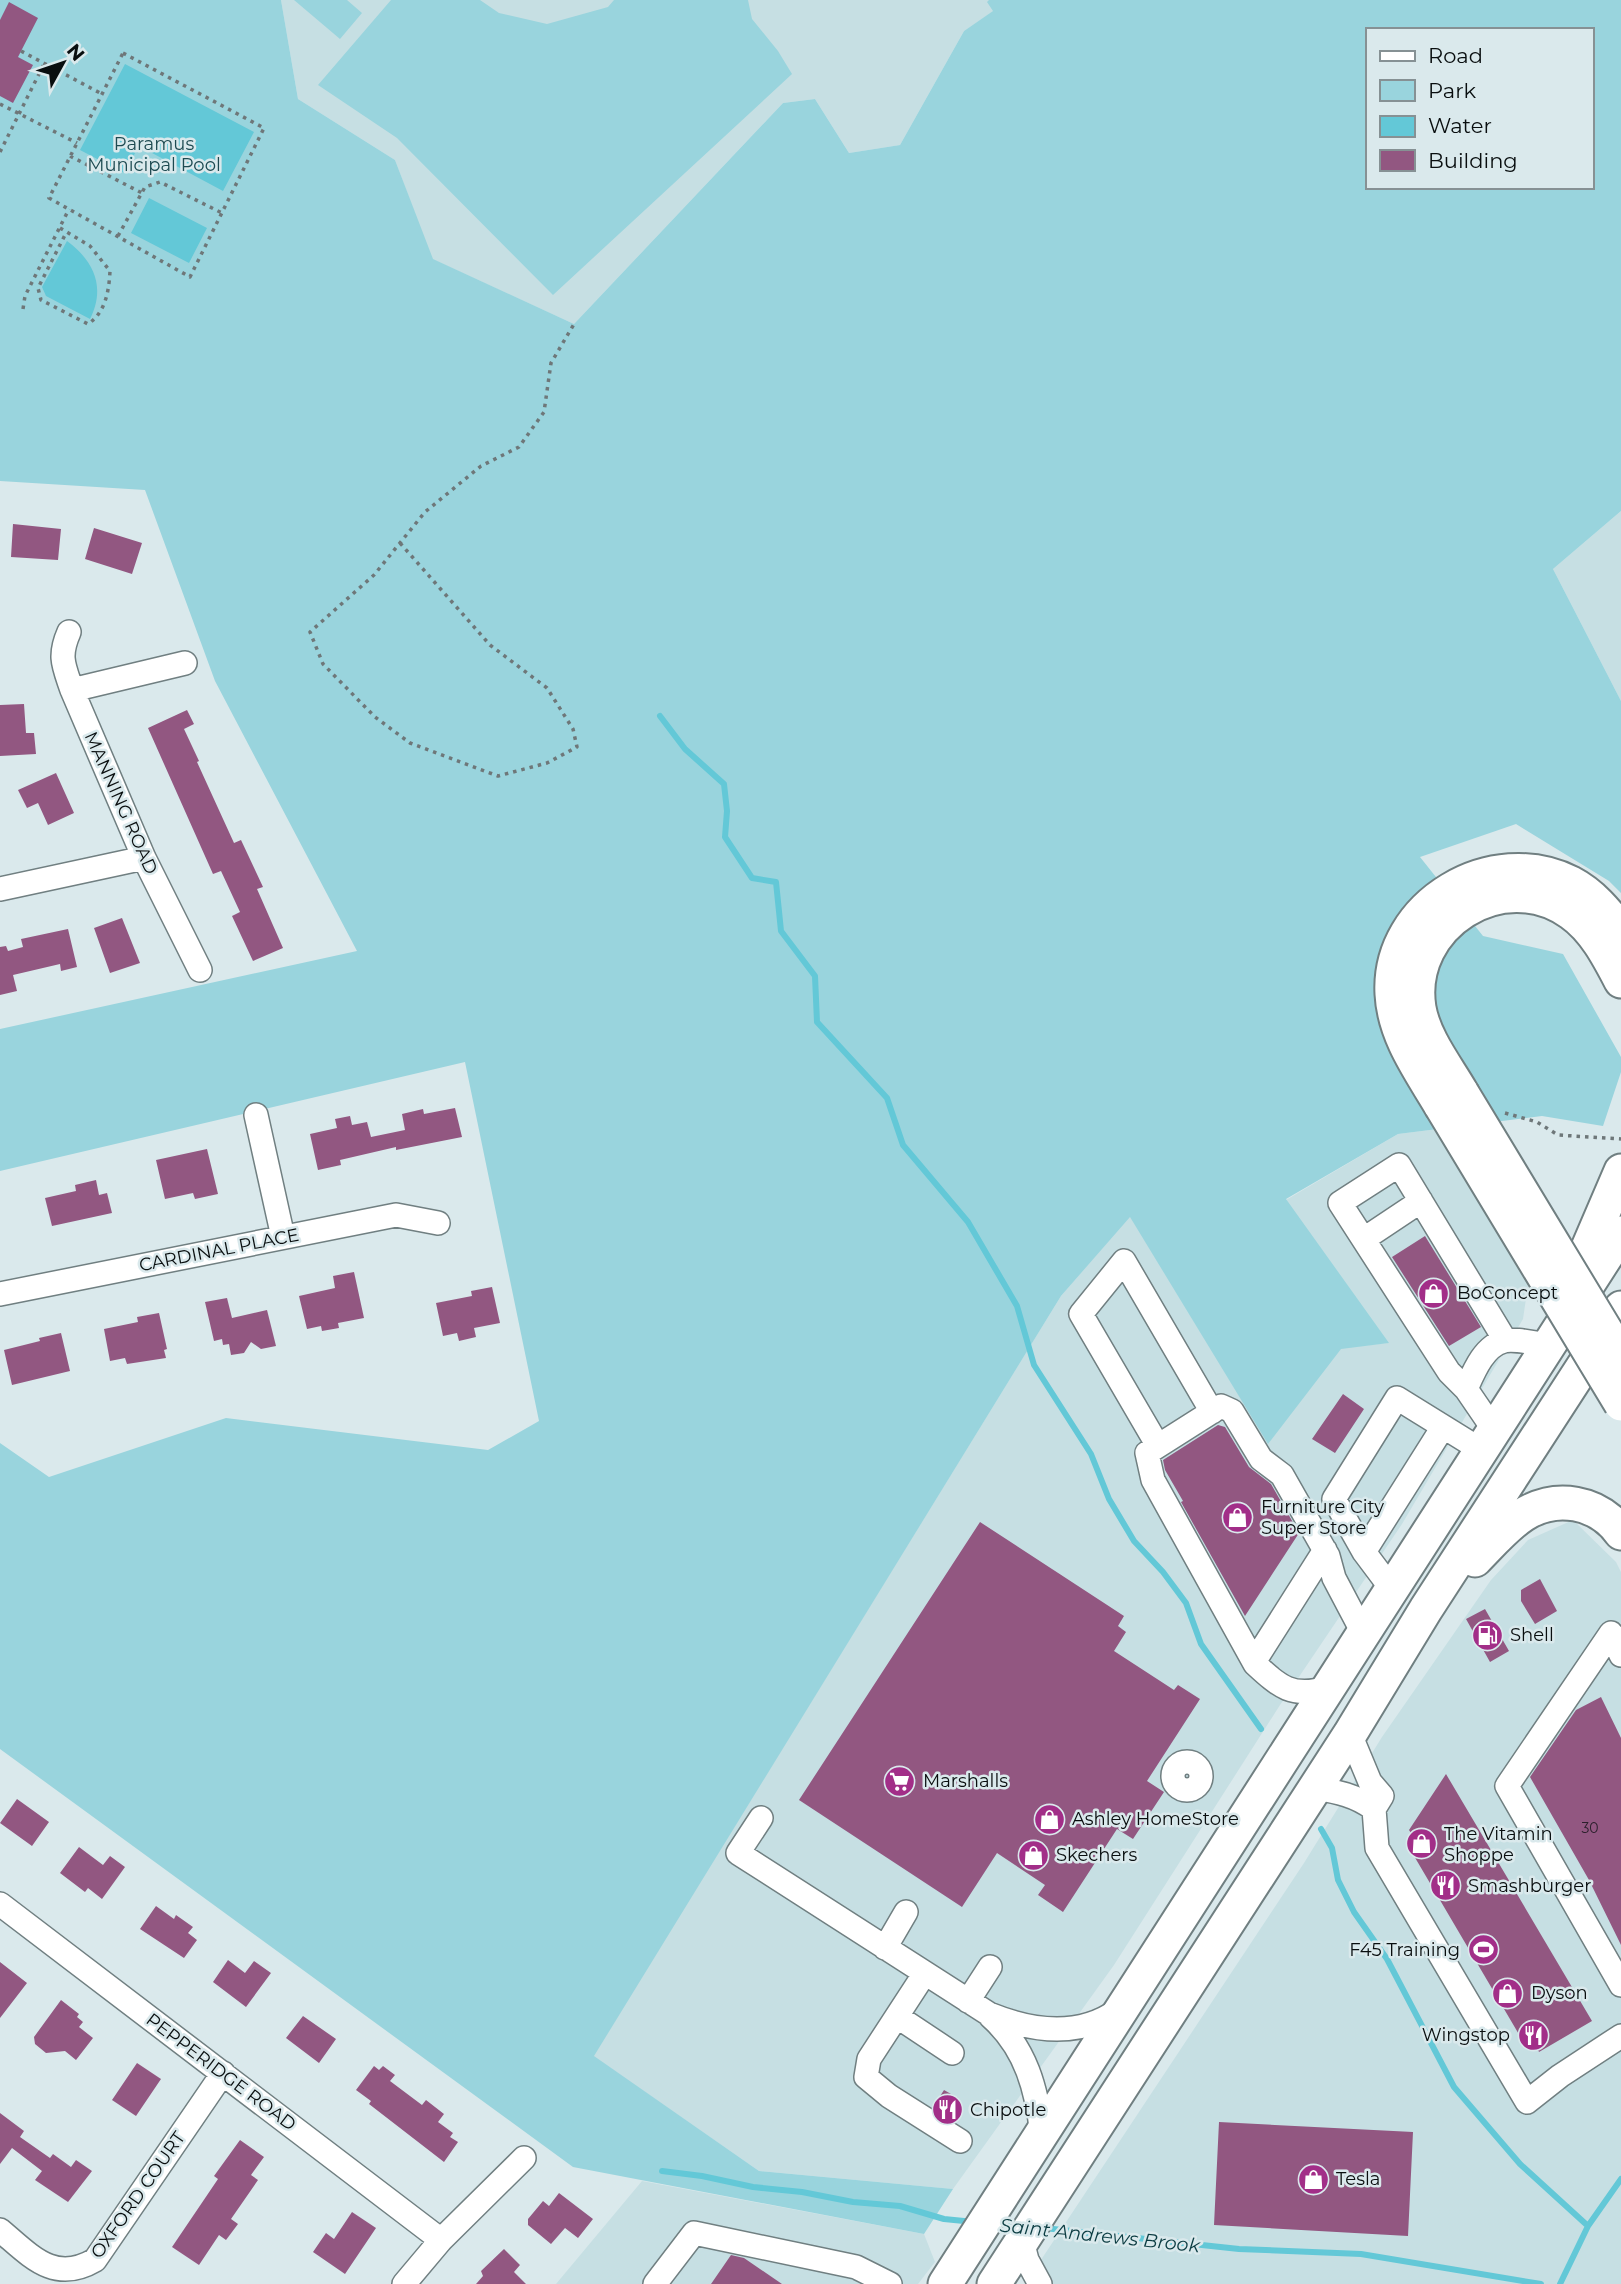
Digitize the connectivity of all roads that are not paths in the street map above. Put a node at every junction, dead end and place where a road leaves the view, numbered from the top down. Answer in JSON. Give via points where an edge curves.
{"nodes":[{"id":1,"x":69,"y":632,"type":"dead end"},
{"id":2,"x":185,"y":663,"type":"dead end"},
{"id":3,"x":72,"y":690,"type":"junction"},
{"id":4,"x":144,"y":858,"type":"junction"},
{"id":5,"x":0,"y":889,"type":"edge"},
{"id":6,"x":1621,"y":931,"type":"edge"},
{"id":7,"x":200,"y":970,"type":"dead end"},
{"id":8,"x":1621,"y":981,"type":"edge"},
{"id":9,"x":1452,"y":1100,"type":"junction"},
{"id":10,"x":256,"y":1115,"type":"dead end"},
{"id":11,"x":1621,"y":1171,"type":"edge"},
{"id":12,"x":1421,"y":1201,"type":"junction"},
{"id":13,"x":438,"y":1223,"type":"dead end"},
{"id":14,"x":1621,"y":1233,"type":"edge"},
{"id":15,"x":283,"y":1237,"type":"junction"},
{"id":16,"x":1364,"y":1239,"type":"junction"},
{"id":17,"x":0,"y":1294,"type":"edge"},
{"id":18,"x":1621,"y":1308,"type":"edge"},
{"id":19,"x":1505,"y":1340,"type":"junction"},
{"id":20,"x":1551,"y":1342,"type":"junction"},
{"id":21,"x":1621,"y":1356,"type":"edge"},
{"id":22,"x":1466,"y":1388,"type":"junction"},
{"id":23,"x":1621,"y":1404,"type":"edge"},
{"id":24,"x":1212,"y":1412,"type":"junction"},
{"id":25,"x":1443,"y":1427,"type":"junction"},
{"id":26,"x":1487,"y":1440,"type":"junction"},
{"id":27,"x":1158,"y":1446,"type":"junction"},
{"id":28,"x":1621,"y":1532,"type":"edge"},
{"id":29,"x":1325,"y":1550,"type":"junction"},
{"id":30,"x":1364,"y":1552,"type":"junction"},
{"id":31,"x":1391,"y":1588,"type":"junction"},
{"id":32,"x":1426,"y":1609,"type":"junction"},
{"id":33,"x":1363,"y":1633,"type":"junction"},
{"id":34,"x":1621,"y":1655,"type":"edge"},
{"id":35,"x":1254,"y":1662,"type":"junction"},
{"id":36,"x":1327,"y":1688,"type":"junction"},
{"id":37,"x":1350,"y":1734,"type":"junction"},
{"id":38,"x":1315,"y":1788,"type":"junction"},
{"id":39,"x":1378,"y":1803,"type":"junction"},
{"id":40,"x":761,"y":1818,"type":"dead end"},
{"id":41,"x":0,"y":1904,"type":"edge"},
{"id":42,"x":906,"y":1913,"type":"dead end"},
{"id":43,"x":885,"y":1948,"type":"junction"},
{"id":44,"x":990,"y":1967,"type":"dead end"},
{"id":45,"x":925,"y":1973,"type":"junction"},
{"id":46,"x":1621,"y":1985,"type":"edge"},
{"id":47,"x":974,"y":2005,"type":"junction"},
{"id":48,"x":1120,"y":2008,"type":"junction"},
{"id":49,"x":898,"y":2017,"type":"junction"},
{"id":50,"x":1621,"y":2036,"type":"edge"},
{"id":51,"x":952,"y":2053,"type":"dead end"},
{"id":52,"x":223,"y":2073,"type":"junction"},
{"id":53,"x":1042,"y":2135,"type":"junction"},
{"id":54,"x":960,"y":2141,"type":"dead end"},
{"id":55,"x":524,"y":2158,"type":"dead end"},
{"id":56,"x":0,"y":2230,"type":"edge"},
{"id":57,"x":441,"y":2240,"type":"junction"},
{"id":58,"x":1019,"y":2245,"type":"junction"},
{"id":59,"x":850,"y":2276,"type":"edge"},
{"id":60,"x":404,"y":2284,"type":"edge"},
{"id":61,"x":655,"y":2284,"type":"edge"},
{"id":62,"x":890,"y":2284,"type":"edge"},
{"id":63,"x":945,"y":2284,"type":"edge"},
{"id":64,"x":994,"y":2284,"type":"edge"},
{"id":65,"x":1040,"y":2284,"type":"edge"}],
"edges":[{"from":1,"to":3,"type":"street","name":"MANNING ROAD","via":[[62,648]]},
{"from":2,"to":3,"type":"street"},
{"from":3,"to":4,"type":"street","name":"MANNING ROAD"},
{"from":4,"to":5,"type":"street"},
{"from":4,"to":7,"type":"street","name":"MANNING ROAD"},
{"from":6,"to":9,"type":"highway","via":[[1586,893],[1537,872],[1485,874],[1458,884],[1432,903],[1402,943],[1392,994],[1403,1037]]},
{"from":8,"to":9,"type":"highway","via":[[1591,931],[1555,904],[1510,896],[1462,912],[1435,937],[1422,962],[1418,993],[1424,1026]]},
{"from":9,"to":21,"type":"highway","bridge":true},
{"from":9,"to":23,"type":"highway","bridge":true},
{"from":10,"to":15,"type":"street"},
{"from":11,"to":20,"type":"highway"},
{"from":12,"to":16,"type":"street"},
{"from":12,"to":16,"type":"street","via":[[1399,1165],[1340,1203]]},
{"from":12,"to":19,"type":"street"},
{"from":13,"to":15,"type":"street","name":"CARDINAL PLACE","via":[[396,1215]]},
{"from":14,"to":20,"type":"highway"},
{"from":15,"to":17,"type":"street","name":"CARDINAL PLACE"},
{"from":16,"to":22,"type":"street","via":[[1449,1372]]},
{"from":18,"to":32,"type":"highway"},
{"from":19,"to":20,"type":"street"},
{"from":19,"to":22,"type":"street","via":[[1489,1349]]},
{"from":20,"to":26,"type":"highway"},
{"from":22,"to":26,"type":"street"},
{"from":24,"to":27,"type":"street"},
{"from":24,"to":27,"type":"street","via":[[1124,1261],[1081,1314]]},
{"from":24,"to":29,"type":"street","via":[[1221,1406],[1233,1411],[1261,1459],[1282,1475]]},
{"from":25,"to":26,"type":"street"},
{"from":25,"to":30,"type":"street"},
{"from":25,"to":30,"type":"street","via":[[1397,1398],[1334,1499]]},
{"from":26,"to":31,"type":"highway"},
{"from":27,"to":35,"type":"street","via":[[1147,1454],[1153,1480]]},
{"from":28,"to":32,"type":"highway","via":[[1590,1507],[1566,1503],[1541,1506],[1511,1524]]},
{"from":29,"to":33,"type":"street"},
{"from":29,"to":35,"type":"street"},
{"from":30,"to":31,"type":"street"},
{"from":31,"to":33,"type":"highway"},
{"from":32,"to":37,"type":"highway"},
{"from":33,"to":36,"type":"highway"},
{"from":34,"to":46,"type":"street","via":[[1611,1633],[1507,1786]]},
{"from":35,"to":36,"type":"street","via":[[1279,1685],[1295,1692]]},
{"from":36,"to":48,"type":"highway"},
{"from":37,"to":38,"type":"highway"},
{"from":37,"to":39,"type":"street"},
{"from":38,"to":39,"type":"street"},
{"from":38,"to":58,"type":"highway"},
{"from":39,"to":50,"type":"street","via":[[1377,1848],[1527,2102]]},
{"from":40,"to":43,"type":"street","via":[[738,1853]]},
{"from":41,"to":52,"type":"street","name":"PEPPERIDGE ROAD"},
{"from":42,"to":43,"type":"street"},
{"from":43,"to":45,"type":"street"},
{"from":44,"to":47,"type":"street"},
{"from":45,"to":47,"type":"street"},
{"from":45,"to":49,"type":"street"},
{"from":47,"to":48,"type":"street","via":[[1018,2024],[1059,2030],[1103,2021]]},
{"from":47,"to":53,"type":"street","via":[[1002,2028],[1023,2057]]},
{"from":48,"to":53,"type":"highway"},
{"from":49,"to":51,"type":"street"},
{"from":49,"to":54,"type":"street","via":[[869,2059],[866,2077]]},
{"from":52,"to":56,"type":"street","name":"OXFORD COURT","via":[[95,2260],[83,2269],[70,2273],[49,2270]]},
{"from":52,"to":57,"type":"street","name":"PEPPERIDGE ROAD"},
{"from":53,"to":63,"type":"highway"},
{"from":55,"to":57,"type":"street"},
{"from":57,"to":60,"type":"street"},
{"from":58,"to":64,"type":"highway"},
{"from":58,"to":65,"type":"street"},
{"from":59,"to":61,"type":"street","via":[[694,2233]]},
{"from":59,"to":62,"type":"street"}]}
